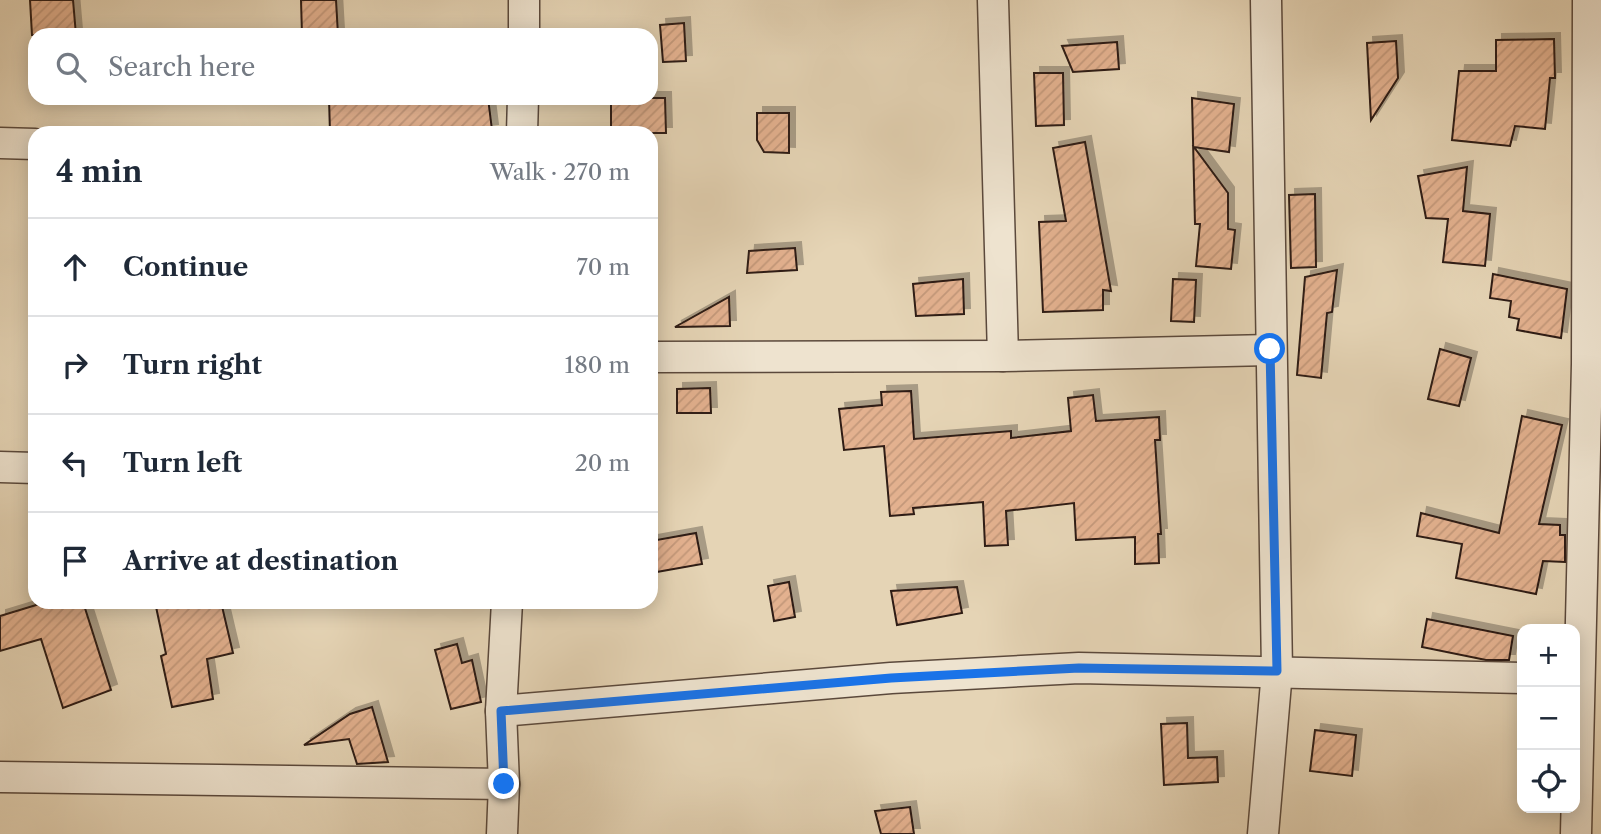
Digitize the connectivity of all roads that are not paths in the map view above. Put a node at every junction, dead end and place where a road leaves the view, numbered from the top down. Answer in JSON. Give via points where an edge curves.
{"nodes":[{"id":1,"x":524,"y":0,"type":"edge"},
{"id":2,"x":993,"y":0,"type":"edge"},
{"id":3,"x":1266,"y":0,"type":"edge"},
{"id":4,"x":1588,"y":0,"type":"edge"},
{"id":5,"x":524,"y":28,"type":"edge"},
{"id":6,"x":523,"y":105,"type":"edge"},
{"id":7,"x":522,"y":126,"type":"edge"},
{"id":8,"x":0,"y":143,"type":"edge"},
{"id":9,"x":28,"y":144,"type":"edge"},
{"id":10,"x":1270,"y":349,"type":"junction"},
{"id":11,"x":658,"y":356,"type":"edge"},
{"id":12,"x":1003,"y":356,"type":"junction"},
{"id":13,"x":1594,"y":364,"type":"edge"},
{"id":14,"x":0,"y":467,"type":"edge"},
{"id":15,"x":28,"y":468,"type":"edge"},
{"id":16,"x":507,"y":609,"type":"edge"},
{"id":17,"x":1277,"y":671,"type":"junction"},
{"id":18,"x":1517,"y":678,"type":"edge"},
{"id":19,"x":1585,"y":679,"type":"edge"},
{"id":20,"x":501,"y":711,"type":"junction"},
{"id":21,"x":0,"y":777,"type":"edge"},
{"id":22,"x":504,"y":784,"type":"junction"},
{"id":23,"x":502,"y":834,"type":"edge"},
{"id":24,"x":1263,"y":834,"type":"edge"},
{"id":25,"x":1576,"y":834,"type":"edge"}],
"edges":[{"from":1,"to":5,"type":"street"},
{"from":2,"to":12,"type":"street"},
{"from":3,"to":10,"type":"street"},
{"from":4,"to":13,"type":"street"},
{"from":6,"to":7,"type":"street"},
{"from":8,"to":9,"type":"street"},
{"from":10,"to":12,"type":"street"},
{"from":10,"to":17,"type":"street"},
{"from":11,"to":12,"type":"street"},
{"from":13,"to":19,"type":"street"},
{"from":14,"to":15,"type":"street"},
{"from":16,"to":20,"type":"street"},
{"from":17,"to":18,"type":"street"},
{"from":17,"to":20,"type":"street","via":[[1079,668],[891,678]]},
{"from":17,"to":24,"type":"street"},
{"from":19,"to":25,"type":"street"},
{"from":20,"to":22,"type":"street"},
{"from":21,"to":22,"type":"street"},
{"from":22,"to":23,"type":"street"}]}
